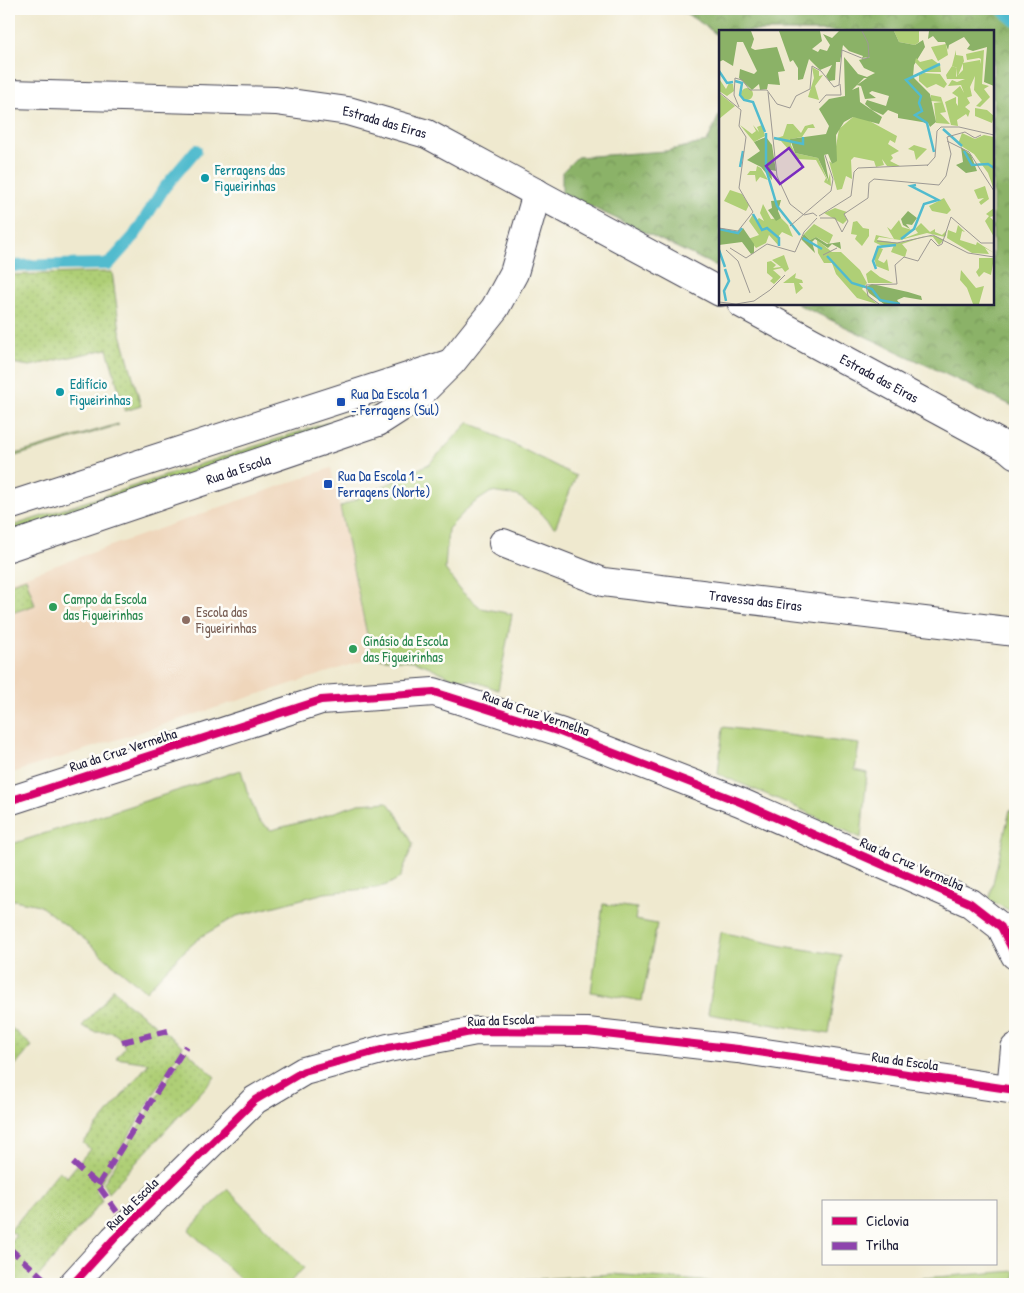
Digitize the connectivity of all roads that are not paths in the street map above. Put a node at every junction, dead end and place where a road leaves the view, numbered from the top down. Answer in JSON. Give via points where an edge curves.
{"nodes":[{"id":1,"x":9,"y":94,"type":"edge"},
{"id":2,"x":537,"y":193,"type":"junction"},
{"id":3,"x":719,"y":291,"type":"edge"},
{"id":4,"x":744,"y":305,"type":"edge"},
{"id":5,"x":452,"y":362,"type":"junction"},
{"id":6,"x":1015,"y":454,"type":"edge"},
{"id":7,"x":9,"y":506,"type":"edge"},
{"id":8,"x":503,"y":543,"type":"dead end"},
{"id":9,"x":9,"y":547,"type":"edge"},
{"id":10,"x":1015,"y":632,"type":"edge"},
{"id":11,"x":9,"y":800,"type":"edge"},
{"id":12,"x":1015,"y":955,"type":"edge"},
{"id":13,"x":1015,"y":1048,"type":"edge"},
{"id":14,"x":1013,"y":1089,"type":"edge"},
{"id":15,"x":73,"y":1284,"type":"edge"}],
"edges":[{"from":1,"to":2,"type":"street","name":"Estrada das Eiras","via":[[276,101],[348,111],[427,134]]},
{"from":2,"to":3,"type":"street","name":"Estrada das Eiras"},
{"from":2,"to":5,"type":"street","name":"Rua da Escola","via":[[514,272],[495,308]]},
{"from":4,"to":6,"type":"street","name":"Estrada das Eiras"},
{"from":5,"to":7,"type":"street"},
{"from":5,"to":9,"type":"street","name":"Rua da Escola","via":[[418,397],[378,422]]},
{"from":8,"to":10,"type":"street","name":"Travessa das Eiras","via":[[603,582]]},
{"from":11,"to":12,"type":"street","name":"Rua da Cruz Vermelha","via":[[320,700],[434,692],[560,732],[740,802],[970,903],[1001,927]]},
{"from":13,"to":14,"type":"street"},
{"from":14,"to":15,"type":"street","name":"Rua da Escola","via":[[738,1049],[587,1032],[476,1031],[388,1048],[304,1071],[255,1100]]}]}
